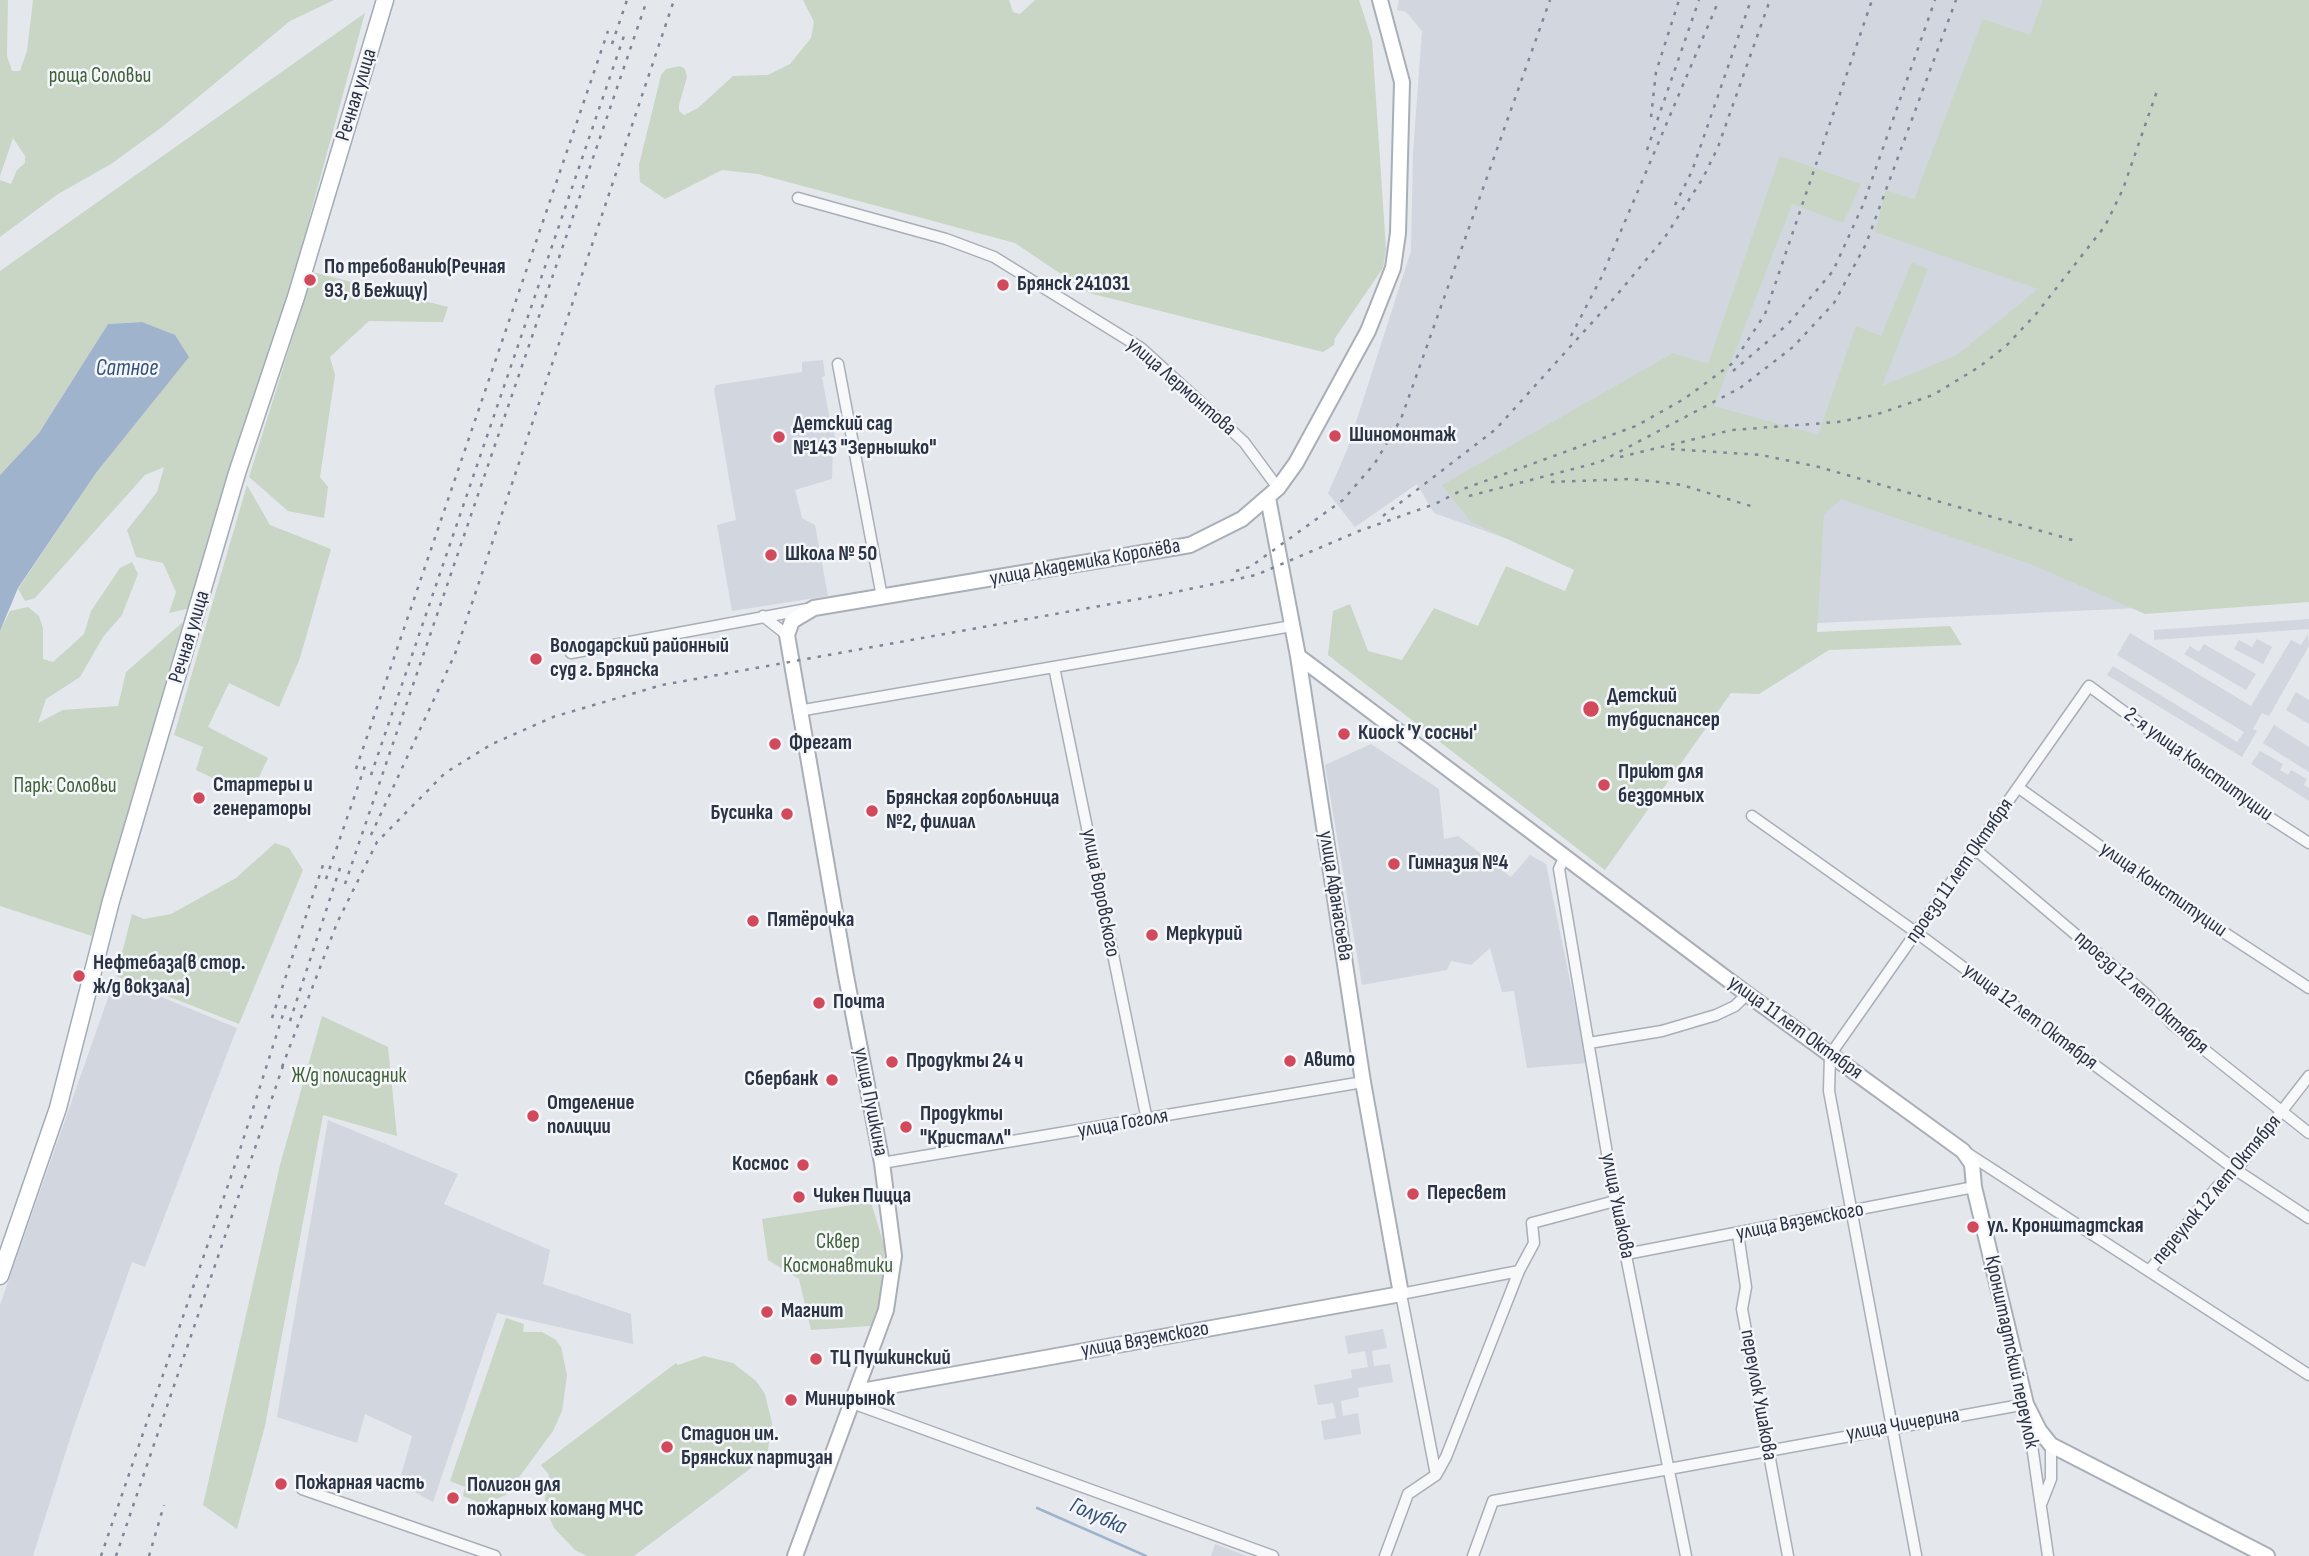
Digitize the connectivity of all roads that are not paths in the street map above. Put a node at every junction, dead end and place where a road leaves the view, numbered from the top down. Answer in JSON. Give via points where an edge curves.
{"nodes":[{"id":1,"x":385,"y":0,"type":"edge"},
{"id":2,"x":1380,"y":0,"type":"edge"},
{"id":3,"x":798,"y":198,"type":"dead end"},
{"id":4,"x":838,"y":364,"type":"dead end"},
{"id":5,"x":1273,"y":493,"type":"junction"},
{"id":6,"x":882,"y":597,"type":"junction"},
{"id":7,"x":814,"y":608,"type":"junction"},
{"id":8,"x":763,"y":616,"type":"junction"},
{"id":9,"x":1292,"y":626,"type":"junction"},
{"id":10,"x":787,"y":635,"type":"junction"},
{"id":11,"x":571,"y":653,"type":"dead end"},
{"id":12,"x":1298,"y":656,"type":"junction"},
{"id":13,"x":1054,"y":667,"type":"junction"},
{"id":14,"x":2089,"y":686,"type":"joint"},
{"id":15,"x":798,"y":711,"type":"junction"},
{"id":16,"x":2019,"y":788,"type":"junction"},
{"id":17,"x":1752,"y":816,"type":"dead end"},
{"id":18,"x":2309,"y":843,"type":"edge"},
{"id":19,"x":1976,"y":850,"type":"junction"},
{"id":20,"x":1564,"y":856,"type":"junction"},
{"id":21,"x":1917,"y":933,"type":"junction"},
{"id":22,"x":2309,"y":989,"type":"edge"},
{"id":23,"x":1747,"y":994,"type":"junction"},
{"id":24,"x":1589,"y":1043,"type":"junction"},
{"id":25,"x":1830,"y":1055,"type":"junction"},
{"id":26,"x":2309,"y":1076,"type":"edge"},
{"id":27,"x":1363,"y":1082,"type":"junction"},
{"id":28,"x":2282,"y":1113,"type":"junction"},
{"id":29,"x":1147,"y":1120,"type":"junction"},
{"id":30,"x":2309,"y":1133,"type":"edge"},
{"id":31,"x":1963,"y":1151,"type":"junction"},
{"id":32,"x":882,"y":1163,"type":"junction"},
{"id":33,"x":2236,"y":1170,"type":"junction"},
{"id":34,"x":1973,"y":1186,"type":"junction"},
{"id":35,"x":1615,"y":1201,"type":"junction"},
{"id":36,"x":1851,"y":1212,"type":"junction"},
{"id":37,"x":2309,"y":1218,"type":"edge"},
{"id":38,"x":1738,"y":1234,"type":"junction"},
{"id":39,"x":1626,"y":1254,"type":"junction"},
{"id":40,"x":1519,"y":1271,"type":"junction"},
{"id":41,"x":2149,"y":1272,"type":"junction"},
{"id":42,"x":0,"y":1276,"type":"edge"},
{"id":43,"x":1401,"y":1294,"type":"junction"},
{"id":44,"x":2309,"y":1375,"type":"edge"},
{"id":45,"x":854,"y":1398,"type":"junction"},
{"id":46,"x":2026,"y":1404,"type":"junction"},
{"id":47,"x":1893,"y":1427,"type":"junction"},
{"id":48,"x":2051,"y":1445,"type":"junction"},
{"id":49,"x":1767,"y":1449,"type":"junction"},
{"id":50,"x":1669,"y":1472,"type":"junction"},
{"id":51,"x":1436,"y":1475,"type":"junction"},
{"id":52,"x":302,"y":1489,"type":"dead end"},
{"id":53,"x":2041,"y":1505,"type":"junction"},
{"id":54,"x":1916,"y":1555,"type":"edge"},
{"id":55,"x":495,"y":1556,"type":"edge"},
{"id":56,"x":795,"y":1556,"type":"edge"},
{"id":57,"x":1273,"y":1556,"type":"edge"},
{"id":58,"x":1385,"y":1556,"type":"edge"},
{"id":59,"x":1473,"y":1556,"type":"edge"},
{"id":60,"x":1686,"y":1556,"type":"edge"},
{"id":61,"x":1788,"y":1556,"type":"edge"},
{"id":62,"x":2048,"y":1556,"type":"edge"},
{"id":63,"x":2267,"y":1556,"type":"edge"}],
"edges":[{"from":1,"to":42,"type":"main road","name":"Речная улица","via":[[296,297],[237,473],[111,901],[58,1108]]},
{"from":2,"to":5,"type":"street","name":"улица Академика Королёва","via":[[1402,82],[1393,268],[1368,331],[1296,463]]},
{"from":3,"to":5,"type":"street","name":"улица Лермонтова","via":[[994,257],[1141,348],[1244,442]]},
{"from":4,"to":6,"type":"street"},
{"from":5,"to":6,"type":"street","name":"улица Академика Королёва","via":[[1242,519],[1174,550]]},
{"from":5,"to":9,"type":"street","name":"улица Афанасьева"},
{"from":6,"to":7,"type":"street","name":"улица Академика Королёва"},
{"from":7,"to":8,"type":"street","name":"улица Академика Королёва"},
{"from":7,"to":10,"type":"street","via":[[792,621]]},
{"from":8,"to":10,"type":"street"},
{"from":8,"to":11,"type":"street","name":"улица Академика Королёва"},
{"from":9,"to":12,"type":"street","name":"улица Афанасьева"},
{"from":9,"to":13,"type":"street"},
{"from":10,"to":15,"type":"street","name":"улица Пушкина"},
{"from":12,"to":20,"type":"street","name":"улица 11 лет Октября"},
{"from":12,"to":27,"type":"street","name":"улица Афанасьева"},
{"from":13,"to":15,"type":"street"},
{"from":13,"to":29,"type":"street","name":"улица Воровского"},
{"from":14,"to":16,"type":"street","name":"проезд 11 лет Октября"},
{"from":14,"to":18,"type":"street","name":"2-я улица Конституции"},
{"from":15,"to":32,"type":"street","name":"улица Пушкина"},
{"from":16,"to":19,"type":"street","name":"проезд 11 лет Октября"},
{"from":16,"to":22,"type":"street","name":"улица Конституции"},
{"from":17,"to":21,"type":"street","name":"улица 12 лет Октября"},
{"from":19,"to":21,"type":"street","name":"проезд 11 лет Октября"},
{"from":19,"to":28,"type":"street","name":"проезд 12 лет Октября","via":[[2147,995],[2172,1024]]},
{"from":20,"to":23,"type":"street","name":"улица 11 лет Октября"},
{"from":20,"to":24,"type":"street","name":"улица Ушакова","via":[[1559,869]]},
{"from":21,"to":25,"type":"street","name":"проезд 11 лет Октября"},
{"from":21,"to":33,"type":"street","name":"улица 12 лет Октября"},
{"from":23,"to":24,"type":"street","via":[[1716,1015],[1662,1031]]},
{"from":23,"to":25,"type":"street","name":"улица 11 лет Октября"},
{"from":24,"to":35,"type":"street","name":"улица Ушакова"},
{"from":25,"to":31,"type":"street","name":"улица 11 лет Октября"},
{"from":25,"to":36,"type":"street","via":[[1829,1091]]},
{"from":26,"to":28,"type":"street","name":"переулок 12 лет Октября"},
{"from":27,"to":29,"type":"street","name":"улица Гоголя"},
{"from":27,"to":43,"type":"street","name":"улица Афанасьева"},
{"from":28,"to":30,"type":"street","name":"проезд 12 лет Октября"},
{"from":28,"to":33,"type":"street","name":"переулок 12 лет Октября"},
{"from":29,"to":32,"type":"street","name":"улица Гоголя"},
{"from":31,"to":34,"type":"street","name":"Кронштадтский переулок","via":[[1972,1164]]},
{"from":31,"to":41,"type":"street","name":"улица 11 лет Октября"},
{"from":32,"to":45,"type":"street","name":"улица Пушкина","via":[[894,1256],[886,1310]]},
{"from":33,"to":37,"type":"street","name":"улица 12 лет Октября"},
{"from":33,"to":41,"type":"street","name":"переулок 12 лет Октября"},
{"from":34,"to":36,"type":"street","name":"улица Вяземского"},
{"from":34,"to":46,"type":"street","name":"Кронштадтский переулок"},
{"from":35,"to":39,"type":"street","name":"улица Ушакова"},
{"from":35,"to":40,"type":"street","via":[[1532,1223],[1534,1244]]},
{"from":36,"to":38,"type":"street","name":"улица Вяземского"},
{"from":36,"to":47,"type":"street"},
{"from":38,"to":39,"type":"street","name":"улица Вяземского"},
{"from":38,"to":49,"type":"street","name":"переулок Ушакова","via":[[1746,1287],[1742,1309]]},
{"from":39,"to":50,"type":"street","name":"улица Ушакова"},
{"from":40,"to":43,"type":"street","name":"улица Вяземского"},
{"from":40,"to":51,"type":"street"},
{"from":41,"to":44,"type":"street","name":"улица 11 лет Октября"},
{"from":43,"to":45,"type":"street","name":"улица Вяземского"},
{"from":43,"to":51,"type":"street"},
{"from":45,"to":56,"type":"street","name":"улица Пушкина"},
{"from":45,"to":57,"type":"street"},
{"from":46,"to":47,"type":"street","name":"улица Чичерина"},
{"from":46,"to":48,"type":"street"},
{"from":46,"to":53,"type":"street","name":"Кронштадтский переулок"},
{"from":47,"to":49,"type":"street","name":"улица Чичерина"},
{"from":47,"to":54,"type":"street"},
{"from":48,"to":53,"type":"street","via":[[2051,1479]]},
{"from":48,"to":63,"type":"street"},
{"from":49,"to":50,"type":"street","name":"улица Чичерина"},
{"from":49,"to":61,"type":"street","name":"переулок Ушакова"},
{"from":50,"to":59,"type":"street","name":"улица Чичерина","via":[[1493,1501]]},
{"from":50,"to":60,"type":"street","name":"улица Ушакова"},
{"from":51,"to":58,"type":"street","via":[[1408,1494]]},
{"from":52,"to":55,"type":"street"},
{"from":53,"to":62,"type":"street","name":"Кронштадтский переулок"}]}
